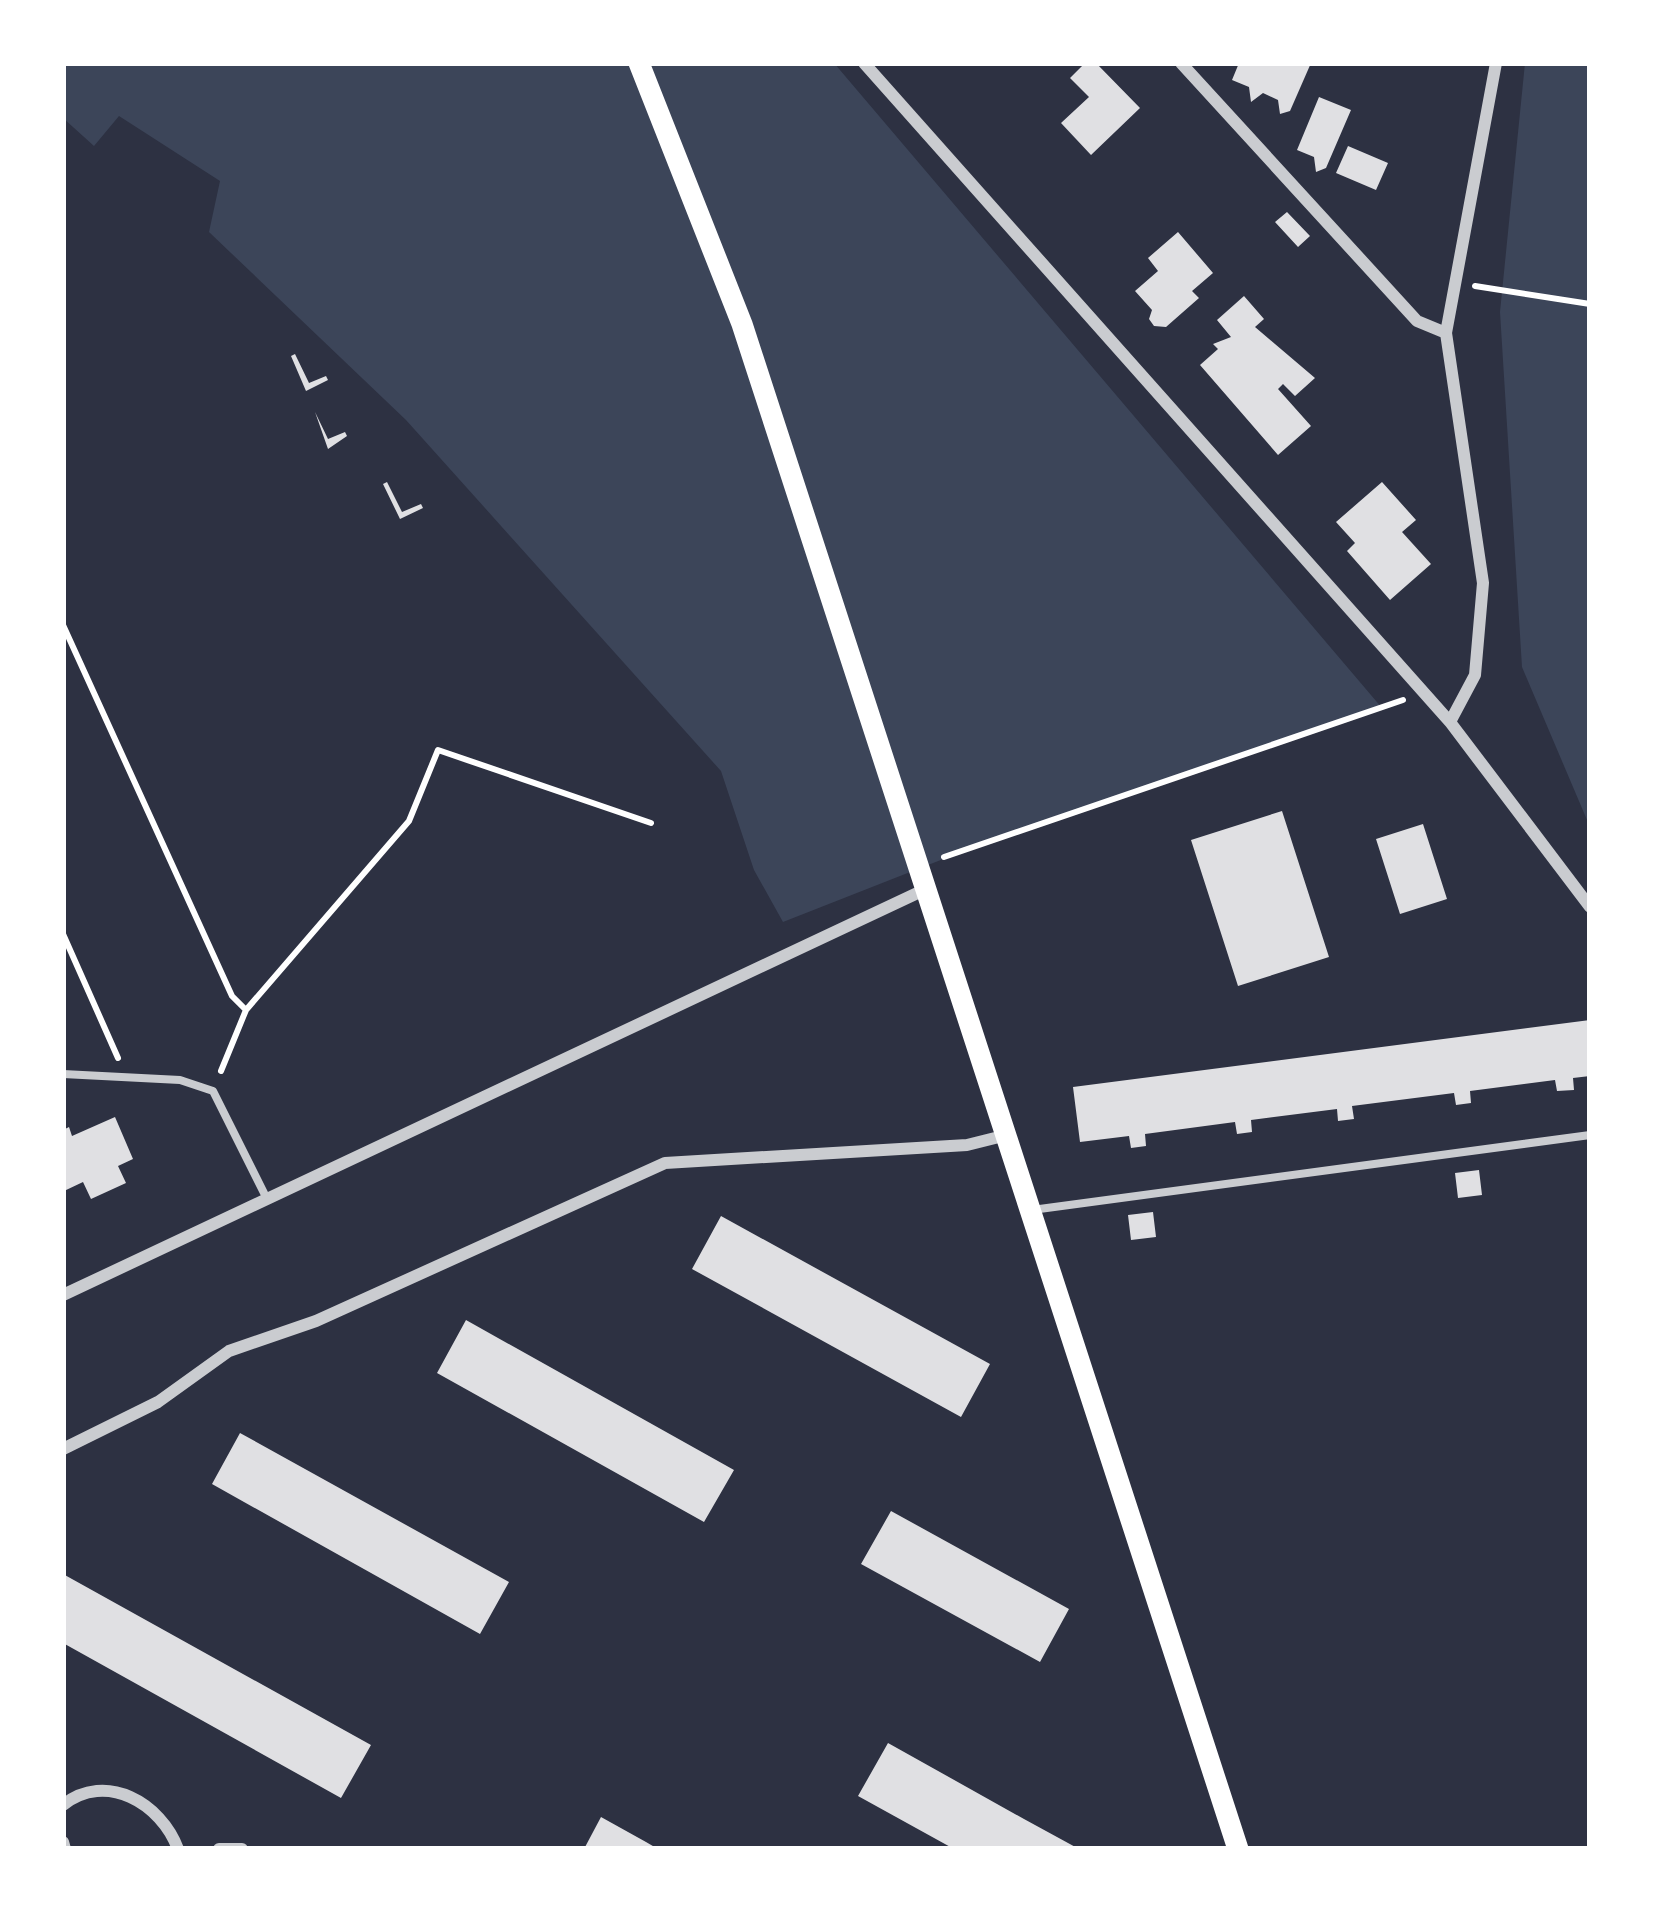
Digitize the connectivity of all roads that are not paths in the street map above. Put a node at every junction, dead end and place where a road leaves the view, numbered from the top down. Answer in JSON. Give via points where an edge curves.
{"nodes":[{"id":1,"x":639,"y":63,"type":"edge"},
{"id":2,"x":864,"y":63,"type":"edge"},
{"id":3,"x":1180,"y":63,"type":"edge"},
{"id":4,"x":1496,"y":63,"type":"edge"},
{"id":5,"x":1446,"y":333,"type":"junction"},
{"id":6,"x":1450,"y":722,"type":"junction"},
{"id":7,"x":928,"y":889,"type":"junction"},
{"id":8,"x":1590,"y":908,"type":"edge"},
{"id":9,"x":63,"y":1074,"type":"edge"},
{"id":10,"x":1007,"y":1135,"type":"junction"},
{"id":11,"x":1590,"y":1135,"type":"edge"},
{"id":12,"x":266,"y":1197,"type":"junction"},
{"id":13,"x":1030,"y":1210,"type":"junction"},
{"id":14,"x":63,"y":1295,"type":"edge"},
{"id":15,"x":63,"y":1449,"type":"edge"},
{"id":16,"x":64,"y":1802,"type":"edge"},
{"id":17,"x":178,"y":1849,"type":"edge"},
{"id":18,"x":219,"y":1849,"type":"edge"},
{"id":19,"x":242,"y":1849,"type":"edge"},
{"id":20,"x":1238,"y":1849,"type":"edge"}],
"edges":[{"from":1,"to":7,"type":"main road","via":[[742,324]]},
{"from":2,"to":6,"type":"street"},
{"from":3,"to":5,"type":"street","via":[[1418,321]]},
{"from":4,"to":5,"type":"street"},
{"from":5,"to":6,"type":"street","via":[[1484,583],[1475,675]]},
{"from":6,"to":8,"type":"street"},
{"from":7,"to":10,"type":"main road"},
{"from":7,"to":12,"type":"street"},
{"from":9,"to":12,"type":"lane","via":[[180,1080],[213,1091]]},
{"from":10,"to":13,"type":"main road"},
{"from":10,"to":15,"type":"street","via":[[967,1145],[665,1163],[316,1321],[229,1351],[158,1402]]},
{"from":11,"to":13,"type":"lane"},
{"from":12,"to":14,"type":"street"},
{"from":13,"to":20,"type":"main road"},
{"from":16,"to":17,"type":"street","via":[[101,1788],[136,1798],[169,1824]]},
{"from":18,"to":19,"type":"street"}]}
